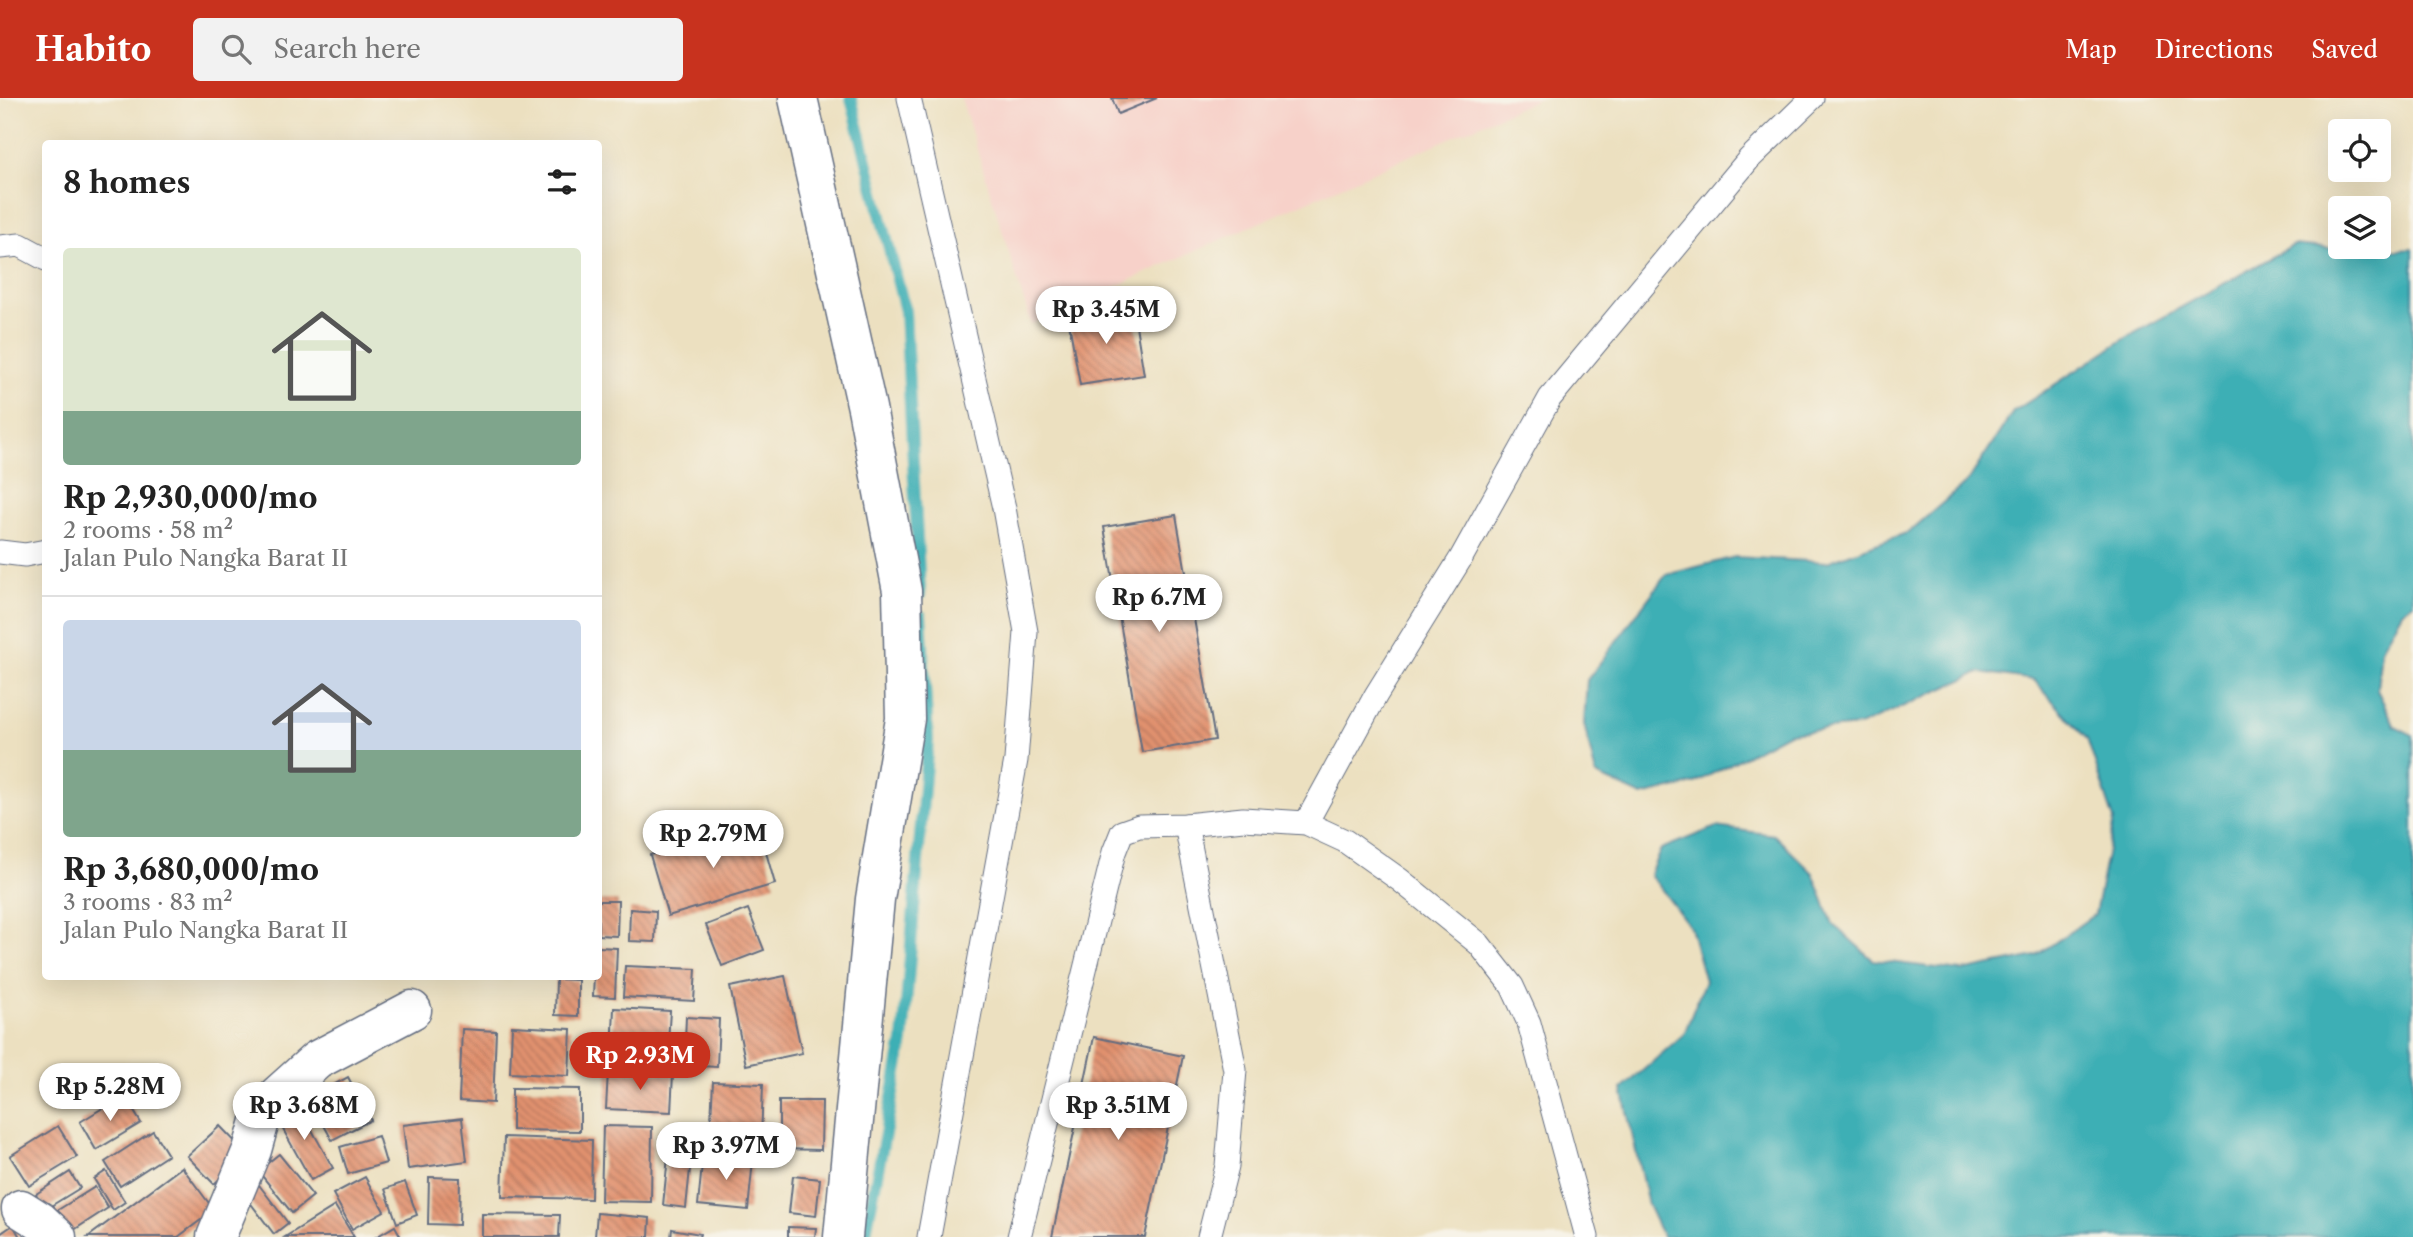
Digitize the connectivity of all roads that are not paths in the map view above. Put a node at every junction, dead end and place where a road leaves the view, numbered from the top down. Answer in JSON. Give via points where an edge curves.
{"nodes":[{"id":1,"x":798,"y":98,"type":"edge"},
{"id":2,"x":909,"y":98,"type":"edge"},
{"id":3,"x":1812,"y":98,"type":"edge"},
{"id":4,"x":0,"y":247,"type":"edge"},
{"id":5,"x":42,"y":257,"type":"edge"},
{"id":6,"x":0,"y":552,"type":"edge"},
{"id":7,"x":42,"y":552,"type":"edge"},
{"id":8,"x":1306,"y":823,"type":"junction"},
{"id":9,"x":1186,"y":825,"type":"junction"},
{"id":10,"x":412,"y":1010,"type":"dead end"},
{"id":11,"x":20,"y":1209,"type":"dead end"},
{"id":12,"x":57,"y":1237,"type":"edge"},
{"id":13,"x":216,"y":1237,"type":"edge"},
{"id":14,"x":843,"y":1237,"type":"edge"},
{"id":15,"x":929,"y":1237,"type":"edge"},
{"id":16,"x":1019,"y":1237,"type":"edge"},
{"id":17,"x":1209,"y":1237,"type":"edge"},
{"id":18,"x":1587,"y":1237,"type":"edge"}],
"edges":[{"from":1,"to":14,"type":"street","via":[[867,408],[902,591],[905,719],[874,899]]},
{"from":2,"to":15,"type":"lane","via":[[1004,508],[1026,632],[1016,760]]},
{"from":3,"to":8,"type":"lane","via":[[1749,159],[1550,398]]},
{"from":4,"to":5,"type":"lane","via":[[20,245]]},
{"from":6,"to":7,"type":"lane"},
{"from":8,"to":9,"type":"lane","via":[[1243,819]]},
{"from":8,"to":18,"type":"lane","via":[[1345,841],[1400,880],[1479,944],[1512,986],[1529,1023]]},
{"from":9,"to":16,"type":"lane","via":[[1139,826],[1122,832]]},
{"from":9,"to":17,"type":"lane","via":[[1235,1070],[1227,1166]]},
{"from":10,"to":13,"type":"street","via":[[317,1060],[278,1095],[262,1114]]},
{"from":11,"to":12,"type":"street"}]}
